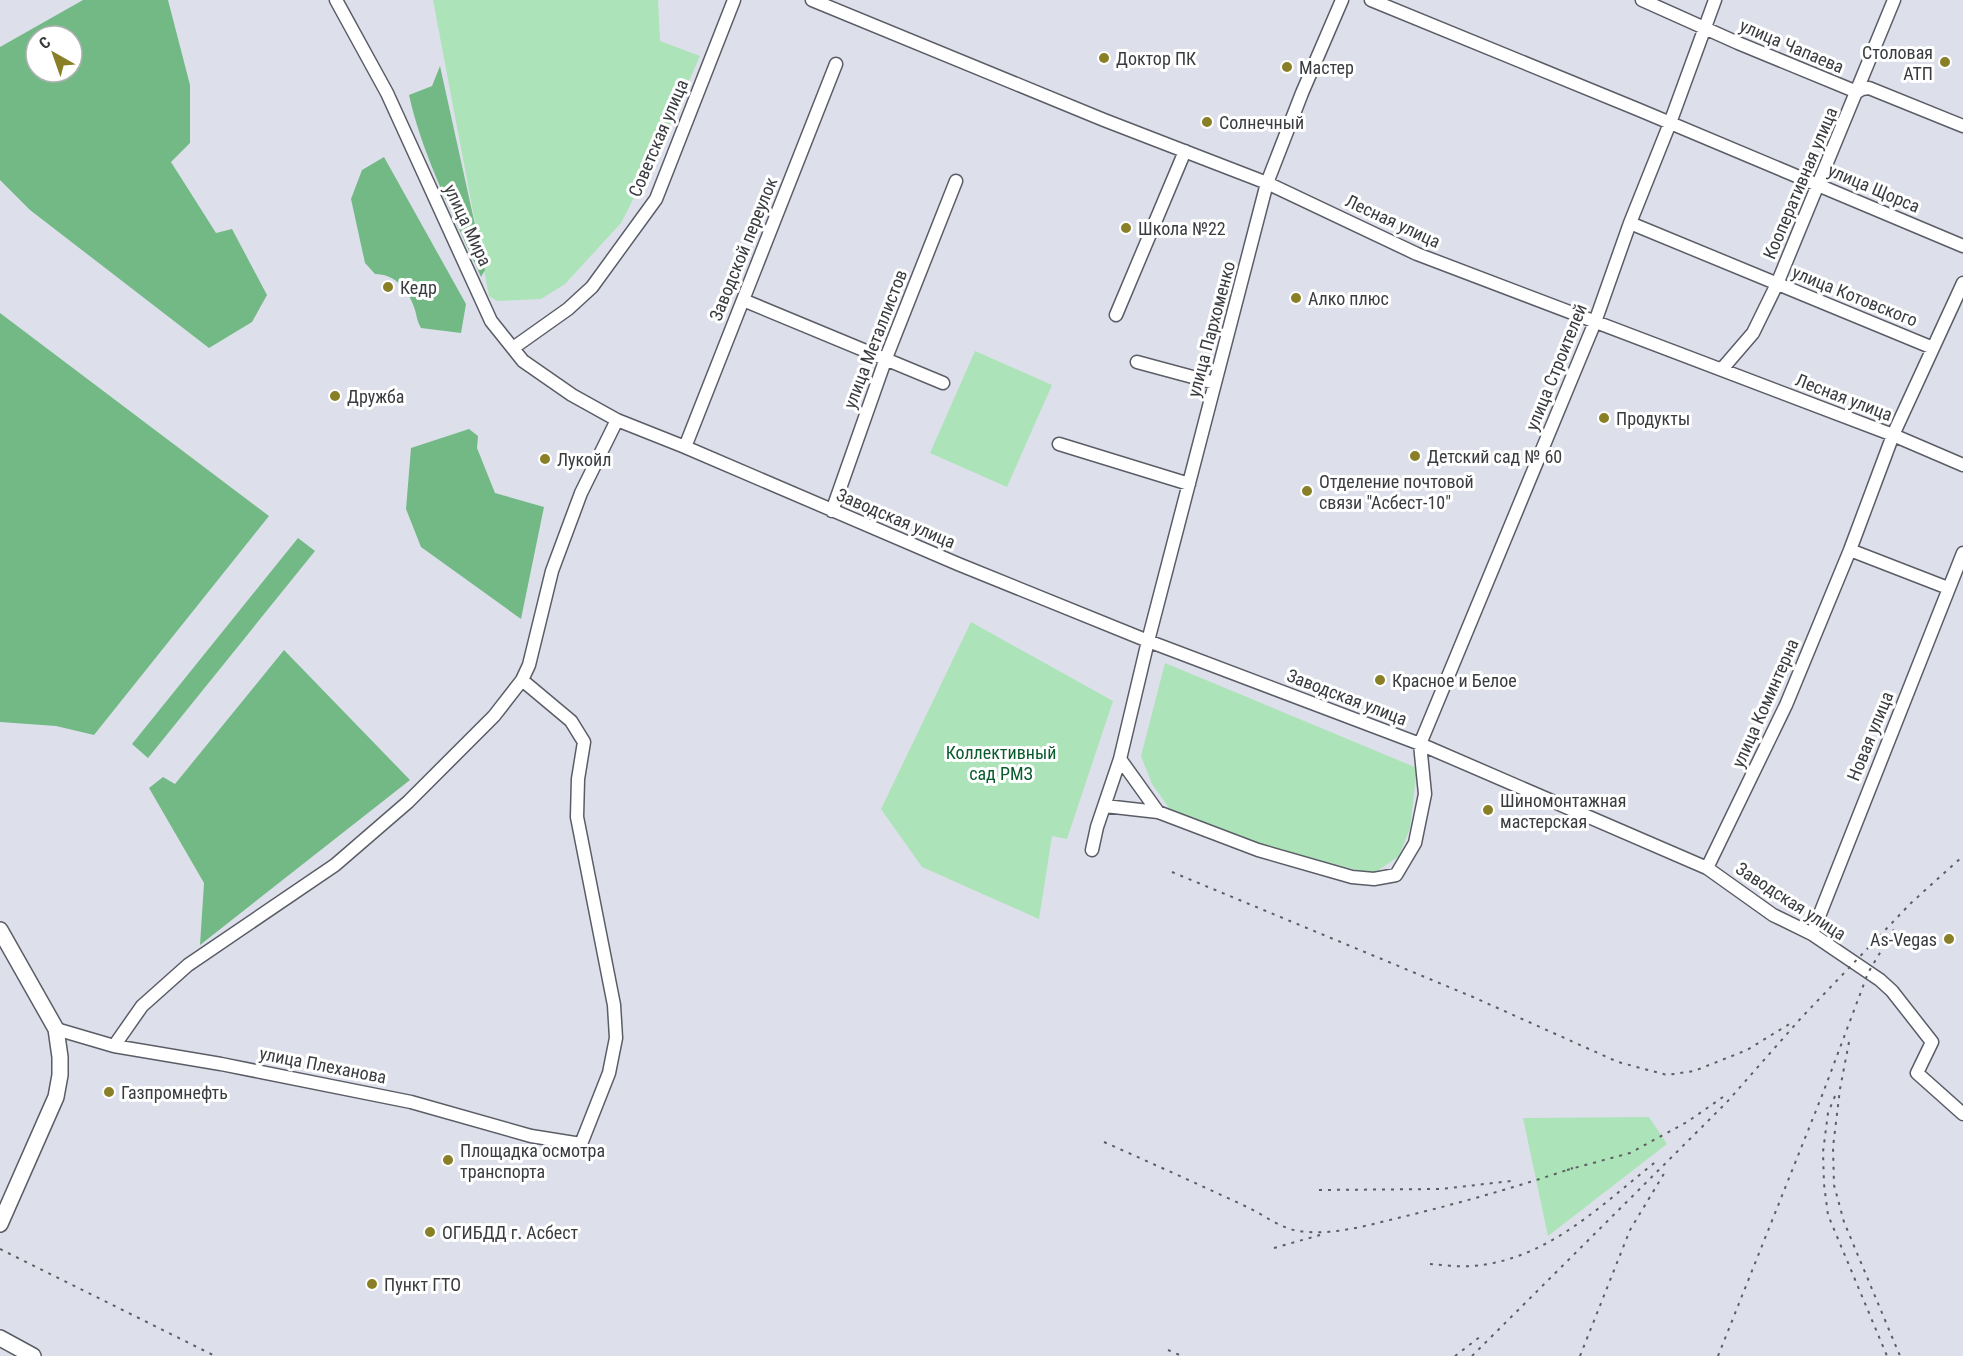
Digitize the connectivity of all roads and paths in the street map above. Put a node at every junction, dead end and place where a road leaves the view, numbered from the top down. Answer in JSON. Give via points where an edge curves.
{"nodes":[{"id":1,"x":336,"y":0,"type":"edge"},
{"id":2,"x":734,"y":0,"type":"edge"},
{"id":3,"x":812,"y":0,"type":"edge"},
{"id":4,"x":1342,"y":0,"type":"edge"},
{"id":5,"x":1371,"y":0,"type":"edge"},
{"id":6,"x":1642,"y":0,"type":"edge"},
{"id":7,"x":1715,"y":0,"type":"edge"},
{"id":8,"x":1894,"y":0,"type":"edge"},
{"id":9,"x":1705,"y":28,"type":"junction"},
{"id":10,"x":836,"y":64,"type":"dead end"},
{"id":11,"x":1857,"y":92,"type":"junction"},
{"id":12,"x":1670,"y":123,"type":"junction"},
{"id":13,"x":1963,"y":126,"type":"edge"},
{"id":14,"x":1185,"y":151,"type":"junction"},
{"id":15,"x":956,"y":182,"type":"dead end"},
{"id":16,"x":1267,"y":183,"type":"junction"},
{"id":17,"x":1817,"y":184,"type":"junction"},
{"id":18,"x":1630,"y":223,"type":"junction"},
{"id":19,"x":1963,"y":246,"type":"edge"},
{"id":20,"x":1963,"y":283,"type":"edge"},
{"id":21,"x":1777,"y":284,"type":"junction"},
{"id":22,"x":742,"y":300,"type":"junction"},
{"id":23,"x":1116,"y":315,"type":"dead end"},
{"id":24,"x":1595,"y":322,"type":"junction"},
{"id":25,"x":513,"y":348,"type":"junction"},
{"id":26,"x":1933,"y":348,"type":"junction"},
{"id":27,"x":886,"y":358,"type":"junction"},
{"id":28,"x":1137,"y":362,"type":"dead end"},
{"id":29,"x":1722,"y":369,"type":"junction"},
{"id":30,"x":943,"y":383,"type":"dead end"},
{"id":31,"x":1215,"y":383,"type":"junction"},
{"id":32,"x":617,"y":420,"type":"junction"},
{"id":33,"x":1893,"y":435,"type":"junction"},
{"id":34,"x":1059,"y":444,"type":"dead end"},
{"id":35,"x":685,"y":447,"type":"junction"},
{"id":36,"x":1963,"y":465,"type":"edge"},
{"id":37,"x":1189,"y":484,"type":"junction"},
{"id":38,"x":832,"y":511,"type":"junction"},
{"id":39,"x":1850,"y":550,"type":"junction"},
{"id":40,"x":1963,"y":553,"type":"edge"},
{"id":41,"x":1948,"y":588,"type":"junction"},
{"id":42,"x":1148,"y":641,"type":"junction"},
{"id":43,"x":522,"y":680,"type":"junction"},
{"id":44,"x":1420,"y":744,"type":"junction"},
{"id":45,"x":1120,"y":759,"type":"junction"},
{"id":46,"x":1105,"y":806,"type":"junction"},
{"id":47,"x":1158,"y":812,"type":"junction"},
{"id":48,"x":1092,"y":850,"type":"dead end"},
{"id":49,"x":1707,"y":868,"type":"junction"},
{"id":50,"x":0,"y":930,"type":"edge"},
{"id":51,"x":1812,"y":934,"type":"junction"},
{"id":52,"x":56,"y":1029,"type":"junction"},
{"id":53,"x":114,"y":1046,"type":"junction"},
{"id":54,"x":1963,"y":1114,"type":"edge"},
{"id":55,"x":0,"y":1224,"type":"edge"},
{"id":56,"x":0,"y":1338,"type":"edge"},
{"id":57,"x":33,"y":1356,"type":"edge"}],
"edges":[{"from":1,"to":25,"type":"street","name":"улица Мира","via":[[387,93],[491,321]]},
{"from":2,"to":25,"type":"street","name":"Советская улица","via":[[656,199],[592,287]]},
{"from":3,"to":14,"type":"street","name":"Лесная улица"},
{"from":4,"to":16,"type":"street","name":"улица Пархоменко"},
{"from":5,"to":12,"type":"street","name":"улица Щорса"},
{"from":6,"to":9,"type":"street","name":"улица Чапаева"},
{"from":7,"to":9,"type":"street","name":"улица Строителей"},
{"from":8,"to":11,"type":"street","name":"Кооперативная улица"},
{"from":9,"to":11,"type":"street","name":"улица Чапаева"},
{"from":9,"to":12,"type":"street","name":"улица Строителей"},
{"from":10,"to":22,"type":"street","name":"Заводской переулок"},
{"from":11,"to":13,"type":"street","name":"улица Чапаева","via":[[1869,88]]},
{"from":11,"to":17,"type":"street","name":"Кооперативная улица"},
{"from":12,"to":17,"type":"street","name":"улица Щорса"},
{"from":12,"to":18,"type":"street","name":"улица Строителей"},
{"from":14,"to":16,"type":"street","name":"Лесная улица"},
{"from":14,"to":23,"type":"street"},
{"from":15,"to":27,"type":"street","name":"улица Металлистов"},
{"from":16,"to":24,"type":"street","name":"Лесная улица","via":[[1417,254]]},
{"from":16,"to":31,"type":"street","name":"улица Пархоменко"},
{"from":17,"to":19,"type":"street","name":"улица Щорса"},
{"from":17,"to":21,"type":"street","name":"Кооперативная улица"},
{"from":18,"to":21,"type":"street","name":"улица Котовского"},
{"from":18,"to":24,"type":"street","name":"улица Строителей"},
{"from":20,"to":26,"type":"street","name":"улица Коминтерна"},
{"from":21,"to":26,"type":"street","name":"улица Котовского"},
{"from":21,"to":29,"type":"street","name":"Кооперативная улица","via":[[1753,333]]},
{"from":22,"to":27,"type":"street"},
{"from":22,"to":35,"type":"street","name":"Заводской переулок"},
{"from":24,"to":29,"type":"street","name":"Лесная улица"},
{"from":24,"to":44,"type":"street","name":"улица Строителей"},
{"from":25,"to":32,"type":"street","name":"улица Мира","via":[[523,361],[550,381]]},
{"from":26,"to":33,"type":"street","name":"улица Коминтерна"},
{"from":27,"to":30,"type":"street"},
{"from":27,"to":38,"type":"street","name":"улица Металлистов"},
{"from":28,"to":31,"type":"street"},
{"from":29,"to":33,"type":"street","name":"Лесная улица"},
{"from":31,"to":37,"type":"street","name":"улица Пархоменко"},
{"from":32,"to":35,"type":"street","name":"Заводская улица"},
{"from":32,"to":43,"type":"street","via":[[581,492],[552,571]]},
{"from":33,"to":36,"type":"street","name":"Лесная улица"},
{"from":33,"to":39,"type":"street","name":"улица Коминтерна"},
{"from":34,"to":37,"type":"street"},
{"from":35,"to":38,"type":"street","name":"Заводская улица"},
{"from":37,"to":42,"type":"street","name":"улица Пархоменко"},
{"from":38,"to":42,"type":"street","name":"Заводская улица"},
{"from":39,"to":41,"type":"street"},
{"from":39,"to":49,"type":"street","name":"улица Коминтерна","via":[[1786,705]]},
{"from":40,"to":41,"type":"street","name":"Новая улица"},
{"from":41,"to":51,"type":"street","name":"Новая улица"},
{"from":42,"to":44,"type":"street","name":"Заводская улица"},
{"from":42,"to":45,"type":"street","name":"улица Пархоменко"},
{"from":43,"to":53,"type":"street","via":[[494,716],[408,801],[335,865],[188,964],[142,1006]]},
{"from":43,"to":53,"type":"street","name":"улица Плеханова","via":[[571,721],[584,742],[577,817],[614,1005],[616,1038],[609,1072],[581,1144],[531,1136],[411,1102]]},
{"from":44,"to":47,"type":"street","via":[[1425,794],[1414,843],[1396,875],[1352,877],[1258,850]]},
{"from":44,"to":49,"type":"street","name":"Заводская улица"},
{"from":45,"to":46,"type":"street","name":"улица Пархоменко"},
{"from":45,"to":47,"type":"street"},
{"from":46,"to":47,"type":"street"},
{"from":46,"to":48,"type":"street","name":"улица Пархоменко"},
{"from":49,"to":51,"type":"street","name":"Заводская улица","via":[[1773,915]]},
{"from":50,"to":52,"type":"main road"},
{"from":51,"to":54,"type":"street","name":"Заводская улица","via":[[1892,991],[1932,1042],[1917,1073]]},
{"from":52,"to":53,"type":"street","name":"улица Плеханова"},
{"from":52,"to":55,"type":"main road","via":[[60,1075],[56,1097]]},
{"from":56,"to":57,"type":"main road"}]}
